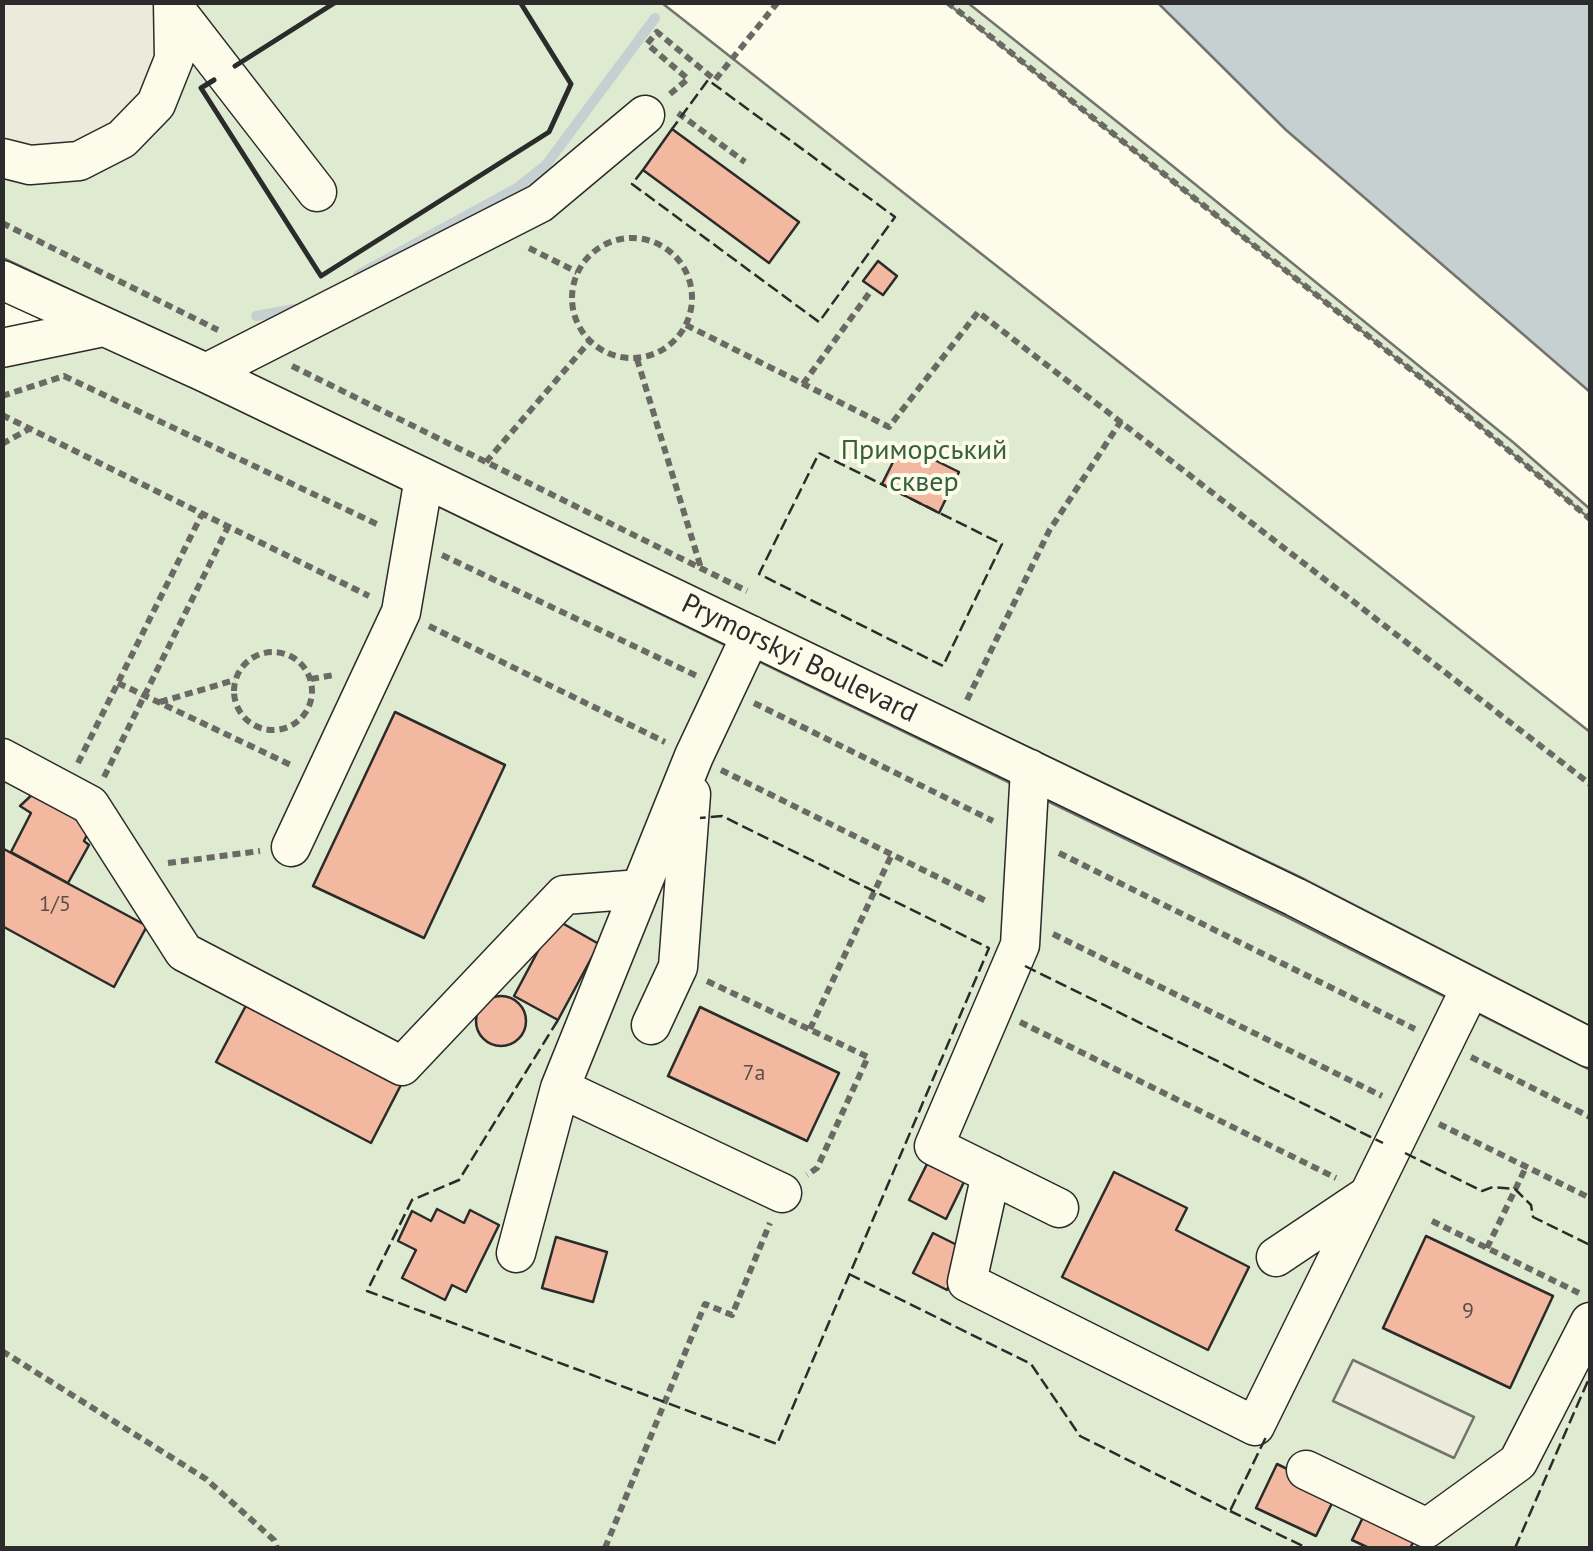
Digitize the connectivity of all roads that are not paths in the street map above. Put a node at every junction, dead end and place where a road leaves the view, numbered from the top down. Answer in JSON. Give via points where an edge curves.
{"nodes":[{"id":1,"x":174,"y":6,"type":"edge"},
{"id":2,"x":658,"y":112,"type":"road end"},
{"id":3,"x":2,"y":158,"type":"edge"},
{"id":4,"x":316,"y":192,"type":"dead end"},
{"id":5,"x":2,"y":280,"type":"edge"},
{"id":6,"x":104,"y":327,"type":"junction"},
{"id":7,"x":2,"y":348,"type":"edge"},
{"id":8,"x":206,"y":373,"type":"junction"},
{"id":9,"x":424,"y":478,"type":"junction"},
{"id":10,"x":750,"y":636,"type":"junction"},
{"id":11,"x":694,"y":756,"type":"junction"},
{"id":12,"x":2,"y":758,"type":"edge"},
{"id":13,"x":1030,"y":769,"type":"junction"},
{"id":14,"x":291,"y":847,"type":"road end"},
{"id":15,"x":640,"y":890,"type":"junction"},
{"id":16,"x":1470,"y":986,"type":"junction"},
{"id":17,"x":651,"y":1025,"type":"dead end"},
{"id":18,"x":1590,"y":1048,"type":"edge"},
{"id":19,"x":560,"y":1088,"type":"junction"},
{"id":20,"x":991,"y":1174,"type":"junction"},
{"id":21,"x":782,"y":1193,"type":"road end"},
{"id":22,"x":1368,"y":1194,"type":"junction"},
{"id":23,"x":1059,"y":1208,"type":"dead end"},
{"id":24,"x":516,"y":1253,"type":"dead end"},
{"id":25,"x":1276,"y":1257,"type":"dead end"},
{"id":26,"x":1590,"y":1322,"type":"edge"},
{"id":27,"x":1306,"y":1470,"type":"dead end"}],
"edges":[{"from":1,"to":3,"type":"street","via":[[174,59],[156,104],[122,140],[79,161],[30,165]]},
{"from":1,"to":4,"type":"street"},
{"from":2,"to":8,"type":"street","via":[[540,203]]},
{"from":5,"to":6,"type":"street","name":"Prymorskyi Boulevard"},
{"from":6,"to":7,"type":"street"},
{"from":6,"to":8,"type":"street","name":"Prymorskyi Boulevard"},
{"from":8,"to":9,"type":"street","name":"Prymorskyi Boulevard"},
{"from":9,"to":10,"type":"street","name":"Prymorskyi Boulevard"},
{"from":9,"to":14,"type":"street","via":[[401,612]]},
{"from":10,"to":11,"type":"street"},
{"from":10,"to":13,"type":"street","name":"Prymorskyi Boulevard"},
{"from":11,"to":15,"type":"street"},
{"from":11,"to":17,"type":"street","via":[[678,967]]},
{"from":12,"to":15,"type":"street","via":[[77,798],[184,952],[402,1066],[564,895]]},
{"from":13,"to":16,"type":"street","name":"Prymorskyi Boulevard"},
{"from":13,"to":20,"type":"street","via":[[1020,945],[934,1146]]},
{"from":15,"to":19,"type":"street"},
{"from":16,"to":18,"type":"street","name":"Prymorskyi Boulevard"},
{"from":16,"to":22,"type":"street"},
{"from":19,"to":21,"type":"street"},
{"from":19,"to":24,"type":"street"},
{"from":20,"to":22,"type":"street","via":[[967,1282],[1255,1426]]},
{"from":20,"to":23,"type":"street"},
{"from":22,"to":25,"type":"street"},
{"from":26,"to":27,"type":"street","via":[[1518,1462],[1427,1528]]}]}
